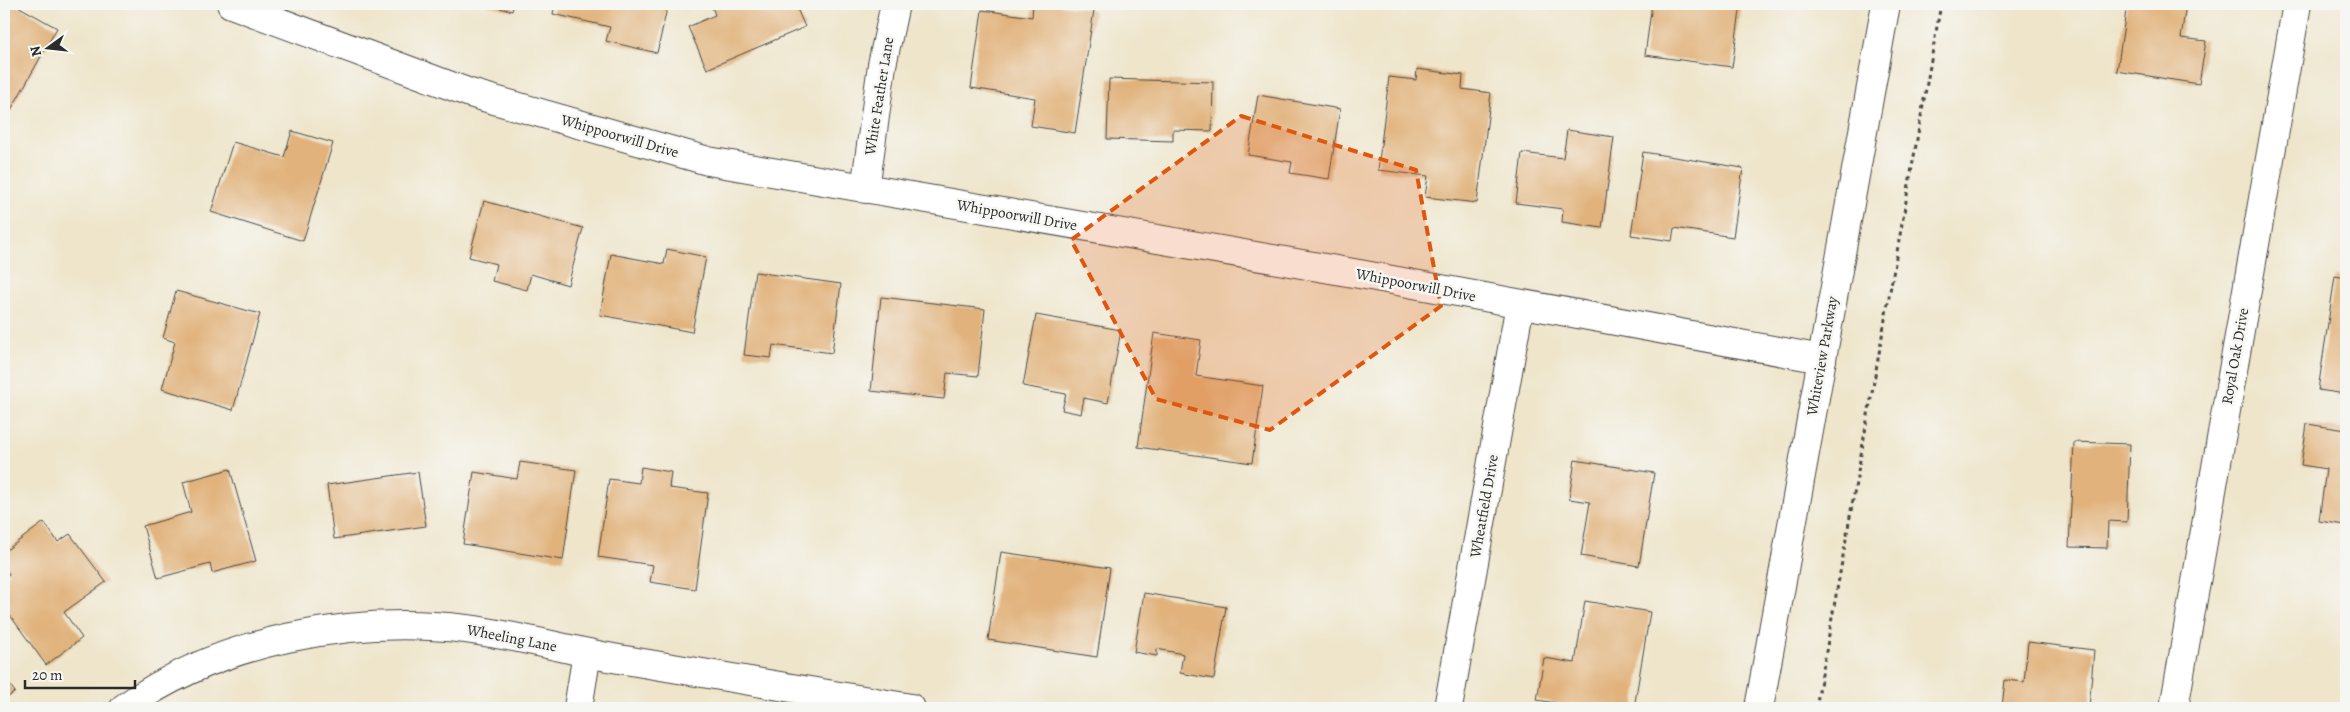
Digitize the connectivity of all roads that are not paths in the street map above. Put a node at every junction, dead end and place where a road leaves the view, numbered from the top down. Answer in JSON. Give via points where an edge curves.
{"nodes":[{"id":1,"x":231,"y":4,"type":"edge"},
{"id":2,"x":895,"y":4,"type":"edge"},
{"id":3,"x":1886,"y":4,"type":"edge"},
{"id":4,"x":2297,"y":4,"type":"edge"},
{"id":5,"x":865,"y":189,"type":"junction"},
{"id":6,"x":1520,"y":304,"type":"junction"},
{"id":7,"x":1822,"y":359,"type":"junction"},
{"id":8,"x":587,"y":653,"type":"junction"},
{"id":9,"x":124,"y":708,"type":"edge"},
{"id":10,"x":578,"y":708,"type":"edge"},
{"id":11,"x":910,"y":708,"type":"edge"},
{"id":12,"x":1448,"y":708,"type":"edge"},
{"id":13,"x":1759,"y":708,"type":"edge"},
{"id":14,"x":2174,"y":708,"type":"edge"}],
"edges":[{"from":1,"to":5,"type":"street","name":"Whippoorwill Drive","via":[[470,93],[708,161]]},
{"from":2,"to":5,"type":"street","name":"White Feather Lane","via":[[882,65]]},
{"from":3,"to":7,"type":"street","name":"Whiteview Parkway"},
{"from":4,"to":14,"type":"street","name":"Royal Oak Drive"},
{"from":5,"to":6,"type":"street","name":"Whippoorwill Drive"},
{"from":6,"to":7,"type":"street","name":"Whippoorwill Drive"},
{"from":6,"to":12,"type":"street","name":"Wheatfield Drive"},
{"from":7,"to":13,"type":"street","name":"Whiteview Parkway"},
{"from":8,"to":9,"type":"street","name":"Wheeling Lane","via":[[466,629],[411,624],[345,628],[280,640],[211,662]]},
{"from":8,"to":10,"type":"street"},
{"from":8,"to":11,"type":"street","name":"Wheeling Lane"}]}
